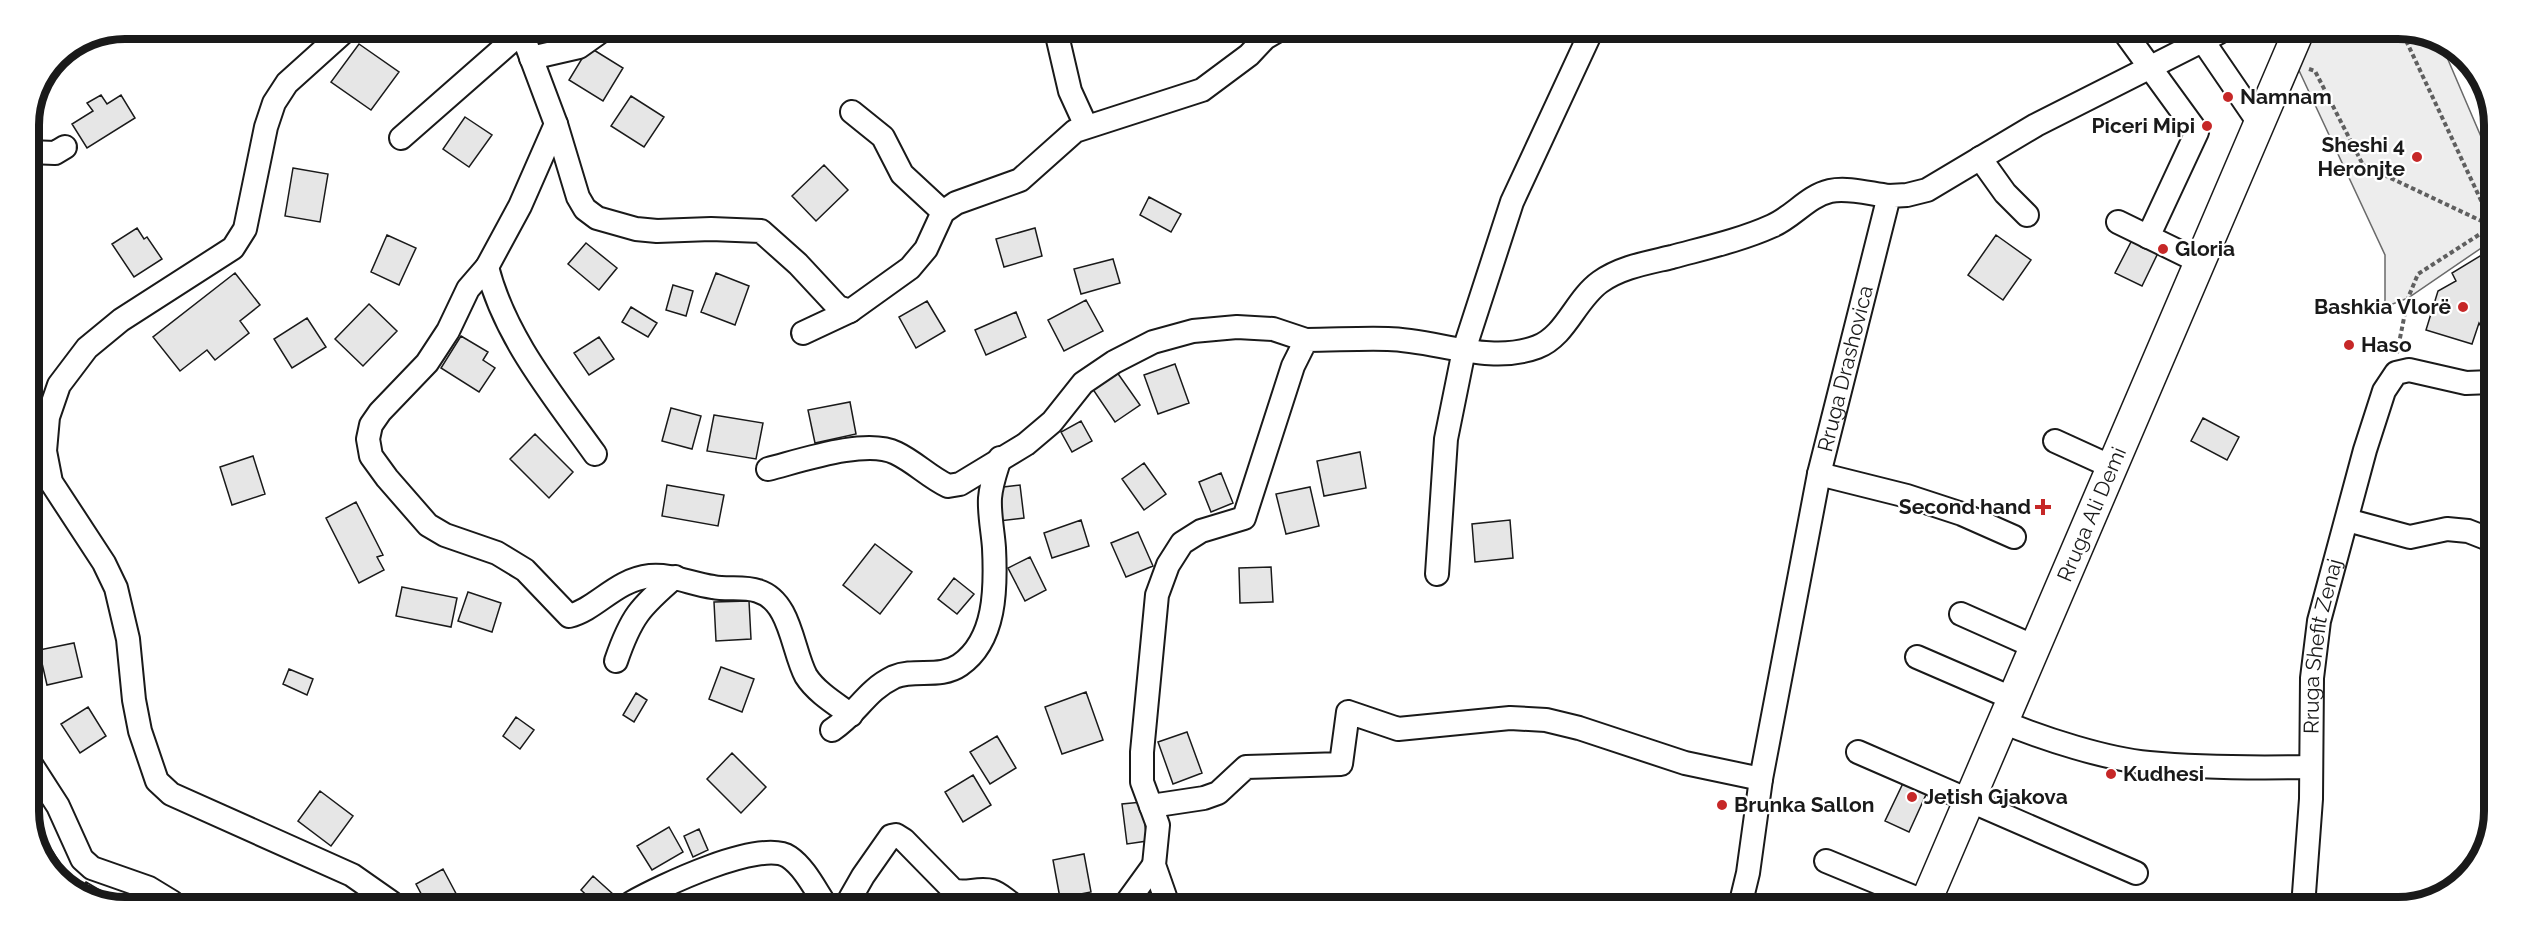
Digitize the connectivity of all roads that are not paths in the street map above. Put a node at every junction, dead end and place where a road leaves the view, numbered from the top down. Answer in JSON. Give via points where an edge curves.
{"nodes":[{"id":1,"x":335,"y":39,"type":"edge"},
{"id":2,"x":513,"y":39,"type":"edge"},
{"id":3,"x":526,"y":39,"type":"edge"},
{"id":4,"x":590,"y":39,"type":"edge"},
{"id":5,"x":1058,"y":39,"type":"edge"},
{"id":6,"x":1264,"y":39,"type":"edge"},
{"id":7,"x":1588,"y":39,"type":"edge"},
{"id":8,"x":2129,"y":39,"type":"edge"},
{"id":9,"x":2207,"y":39,"type":"edge"},
{"id":10,"x":2212,"y":39,"type":"edge"},
{"id":11,"x":2295,"y":39,"type":"edge"},
{"id":12,"x":531,"y":58,"type":"junction"},
{"id":13,"x":2151,"y":68,"type":"junction"},
{"id":14,"x":852,"y":112,"type":"dead end"},
{"id":15,"x":2259,"y":123,"type":"junction"},
{"id":16,"x":556,"y":124,"type":"junction"},
{"id":17,"x":1086,"y":126,"type":"junction"},
{"id":18,"x":401,"y":138,"type":"dead end"},
{"id":19,"x":65,"y":147,"type":"dead end"},
{"id":20,"x":39,"y":152,"type":"edge"},
{"id":21,"x":1980,"y":158,"type":"junction"},
{"id":22,"x":1888,"y":196,"type":"junction"},
{"id":23,"x":943,"y":212,"type":"junction"},
{"id":24,"x":2027,"y":215,"type":"dead end"},
{"id":25,"x":2118,"y":222,"type":"dead end"},
{"id":26,"x":2148,"y":237,"type":"junction"},
{"id":27,"x":2200,"y":262,"type":"junction"},
{"id":28,"x":487,"y":267,"type":"junction"},
{"id":29,"x":850,"y":311,"type":"junction"},
{"id":30,"x":803,"y":333,"type":"dead end"},
{"id":31,"x":1306,"y":340,"type":"junction"},
{"id":32,"x":1464,"y":350,"type":"junction"},
{"id":33,"x":2484,"y":382,"type":"edge"},
{"id":34,"x":2055,"y":441,"type":"dead end"},
{"id":35,"x":595,"y":453,"type":"dead end"},
{"id":36,"x":1000,"y":458,"type":"junction"},
{"id":37,"x":2112,"y":467,"type":"junction"},
{"id":38,"x":768,"y":469,"type":"dead end"},
{"id":39,"x":1819,"y":474,"type":"junction"},
{"id":40,"x":2347,"y":520,"type":"junction"},
{"id":41,"x":2014,"y":537,"type":"dead end"},
{"id":42,"x":2484,"y":537,"type":"edge"},
{"id":43,"x":1437,"y":574,"type":"dead end"},
{"id":44,"x":675,"y":577,"type":"junction"},
{"id":45,"x":1960,"y":614,"type":"dead end"},
{"id":46,"x":2035,"y":646,"type":"junction"},
{"id":47,"x":1917,"y":657,"type":"dead end"},
{"id":48,"x":616,"y":661,"type":"dead end"},
{"id":49,"x":2008,"y":710,"type":"junction"},
{"id":50,"x":851,"y":715,"type":"junction"},
{"id":51,"x":832,"y":730,"type":"dead end"},
{"id":52,"x":1858,"y":752,"type":"dead end"},
{"id":53,"x":2310,"y":767,"type":"junction"},
{"id":54,"x":39,"y":777,"type":"edge"},
{"id":55,"x":1761,"y":779,"type":"junction"},
{"id":56,"x":1971,"y":799,"type":"junction"},
{"id":57,"x":1151,"y":806,"type":"junction"},
{"id":58,"x":1826,"y":861,"type":"dead end"},
{"id":59,"x":1154,"y":865,"type":"junction"},
{"id":60,"x":2136,"y":873,"type":"dead end"},
{"id":61,"x":164,"y":897,"type":"edge"},
{"id":62,"x":383,"y":897,"type":"edge"},
{"id":63,"x":641,"y":897,"type":"edge"},
{"id":64,"x":820,"y":897,"type":"edge"},
{"id":65,"x":851,"y":897,"type":"edge"},
{"id":66,"x":1002,"y":897,"type":"edge"},
{"id":67,"x":1131,"y":897,"type":"edge"},
{"id":68,"x":1165,"y":897,"type":"edge"},
{"id":69,"x":1742,"y":897,"type":"edge"},
{"id":70,"x":1909,"y":897,"type":"edge"},
{"id":71,"x":1931,"y":897,"type":"edge"},
{"id":72,"x":2304,"y":897,"type":"edge"}],
"edges":[{"from":1,"to":62,"type":"street","via":[[287,83],[274,103],[245,229],[233,248],[121,320],[87,348],[59,385],[48,417],[45,451],[51,482],[116,588],[128,639],[134,700],[157,781],[171,794],[352,875]]},
{"from":2,"to":18,"type":"street"},
{"from":3,"to":12,"type":"street"},
{"from":4,"to":12,"type":"street","via":[[579,47]]},
{"from":5,"to":17,"type":"street","via":[[1070,91]]},
{"from":6,"to":17,"type":"street","via":[[1250,55],[1202,90]]},
{"from":7,"to":32,"type":"street","via":[[1512,202]]},
{"from":8,"to":13,"type":"street"},
{"from":9,"to":13,"type":"street"},
{"from":10,"to":15,"type":"street"},
{"from":11,"to":15,"type":"main road","name":"Rruga Ali Demi"},
{"from":12,"to":16,"type":"street"},
{"from":13,"to":21,"type":"street","via":[[2036,124]]},
{"from":13,"to":26,"type":"street","via":[[2197,132]]},
{"from":14,"to":23,"type":"street","via":[[883,137],[902,174]]},
{"from":15,"to":27,"type":"main road","name":"Rruga Ali Demi"},
{"from":16,"to":28,"type":"street","via":[[520,206]]},
{"from":16,"to":29,"type":"street","via":[[578,197],[597,218],[657,231],[761,231],[838,308]]},
{"from":17,"to":23,"type":"street","via":[[1056,145],[1020,180],[956,203]]},
{"from":19,"to":20,"type":"street","via":[[55,153]]},
{"from":21,"to":22,"type":"street","via":[[1927,190]]},
{"from":21,"to":24,"type":"street"},
{"from":22,"to":32,"type":"street","via":[[1833,190],[1815,195],[1774,225],[1747,236],[1626,268],[1600,282],[1579,302],[1555,336],[1538,347],[1515,352]]},
{"from":22,"to":39,"type":"street","name":"Rruga Drashovica"},
{"from":23,"to":29,"type":"street","via":[[926,249],[910,268]]},
{"from":25,"to":26,"type":"street"},
{"from":26,"to":27,"type":"street"},
{"from":27,"to":37,"type":"main road","name":"Rruga Ali Demi"},
{"from":28,"to":35,"type":"street","via":[[495,297],[538,375]]},
{"from":28,"to":44,"type":"street","via":[[468,289],[427,363],[371,425],[371,456],[428,525],[496,553],[525,570],[569,616],[631,580]]},
{"from":29,"to":30,"type":"street"},
{"from":31,"to":32,"type":"street","via":[[1389,339]]},
{"from":31,"to":36,"type":"street","via":[[1273,329],[1237,327],[1193,331],[1153,342],[1083,383],[1052,422],[1026,444]]},
{"from":31,"to":57,"type":"street","via":[[1290,376],[1244,518],[1201,531],[1182,543],[1167,565],[1157,595],[1142,752],[1142,782]]},
{"from":32,"to":43,"type":"street","via":[[1446,439]]},
{"from":33,"to":40,"type":"street","name":"Rruga Shefit Zenaj","via":[[2466,383],[2409,370],[2396,373],[2384,391]]},
{"from":34,"to":37,"type":"street"},
{"from":36,"to":38,"type":"street","via":[[979,474],[948,486],[895,452],[875,447]]},
{"from":36,"to":50,"type":"street","via":[[990,500],[994,600],[986,635],[959,666],[946,672],[898,676],[871,691]]},
{"from":37,"to":46,"type":"main road","name":"Rruga Ali Demi"},
{"from":39,"to":41,"type":"street","via":[[1907,496]]},
{"from":39,"to":55,"type":"street","name":"Rruga Drashovica"},
{"from":40,"to":42,"type":"street","via":[[2410,537],[2447,529]]},
{"from":40,"to":53,"type":"street","name":"Rruga Shefit Zenaj","via":[[2319,621],[2312,678]]},
{"from":44,"to":48,"type":"street","via":[[633,617]]},
{"from":44,"to":50,"type":"street","via":[[715,588],[758,591],[770,597],[781,611],[808,678]]},
{"from":45,"to":46,"type":"street"},
{"from":46,"to":49,"type":"main road","name":"Rruga Ali Demi"},
{"from":47,"to":49,"type":"street"},
{"from":49,"to":53,"type":"street","via":[[2082,749],[2147,763]]},
{"from":49,"to":56,"type":"main road","name":"Rruga Ali Demi"},
{"from":50,"to":51,"type":"street"},
{"from":52,"to":56,"type":"street"},
{"from":53,"to":72,"type":"street","name":"Rruga Shefit Zenaj"},
{"from":54,"to":61,"type":"street","via":[[58,806],[82,859],[92,868]]},
{"from":55,"to":57,"type":"street","via":[[1685,763],[1546,720],[1510,718],[1398,729],[1348,712],[1341,764],[1246,767],[1218,793]]},
{"from":55,"to":69,"type":"street","name":"Rruga Drashovica"},
{"from":56,"to":60,"type":"street"},
{"from":56,"to":71,"type":"main road","name":"Rruga Ali Demi"},
{"from":57,"to":59,"type":"street","via":[[1158,825]]},
{"from":58,"to":70,"type":"street"},
{"from":59,"to":67,"type":"street"},
{"from":59,"to":68,"type":"street"},
{"from":63,"to":64,"type":"street","via":[[699,871],[751,854],[774,851],[789,857]]},
{"from":65,"to":66,"type":"street","via":[[891,836],[896,835],[952,890],[985,890]]}]}
